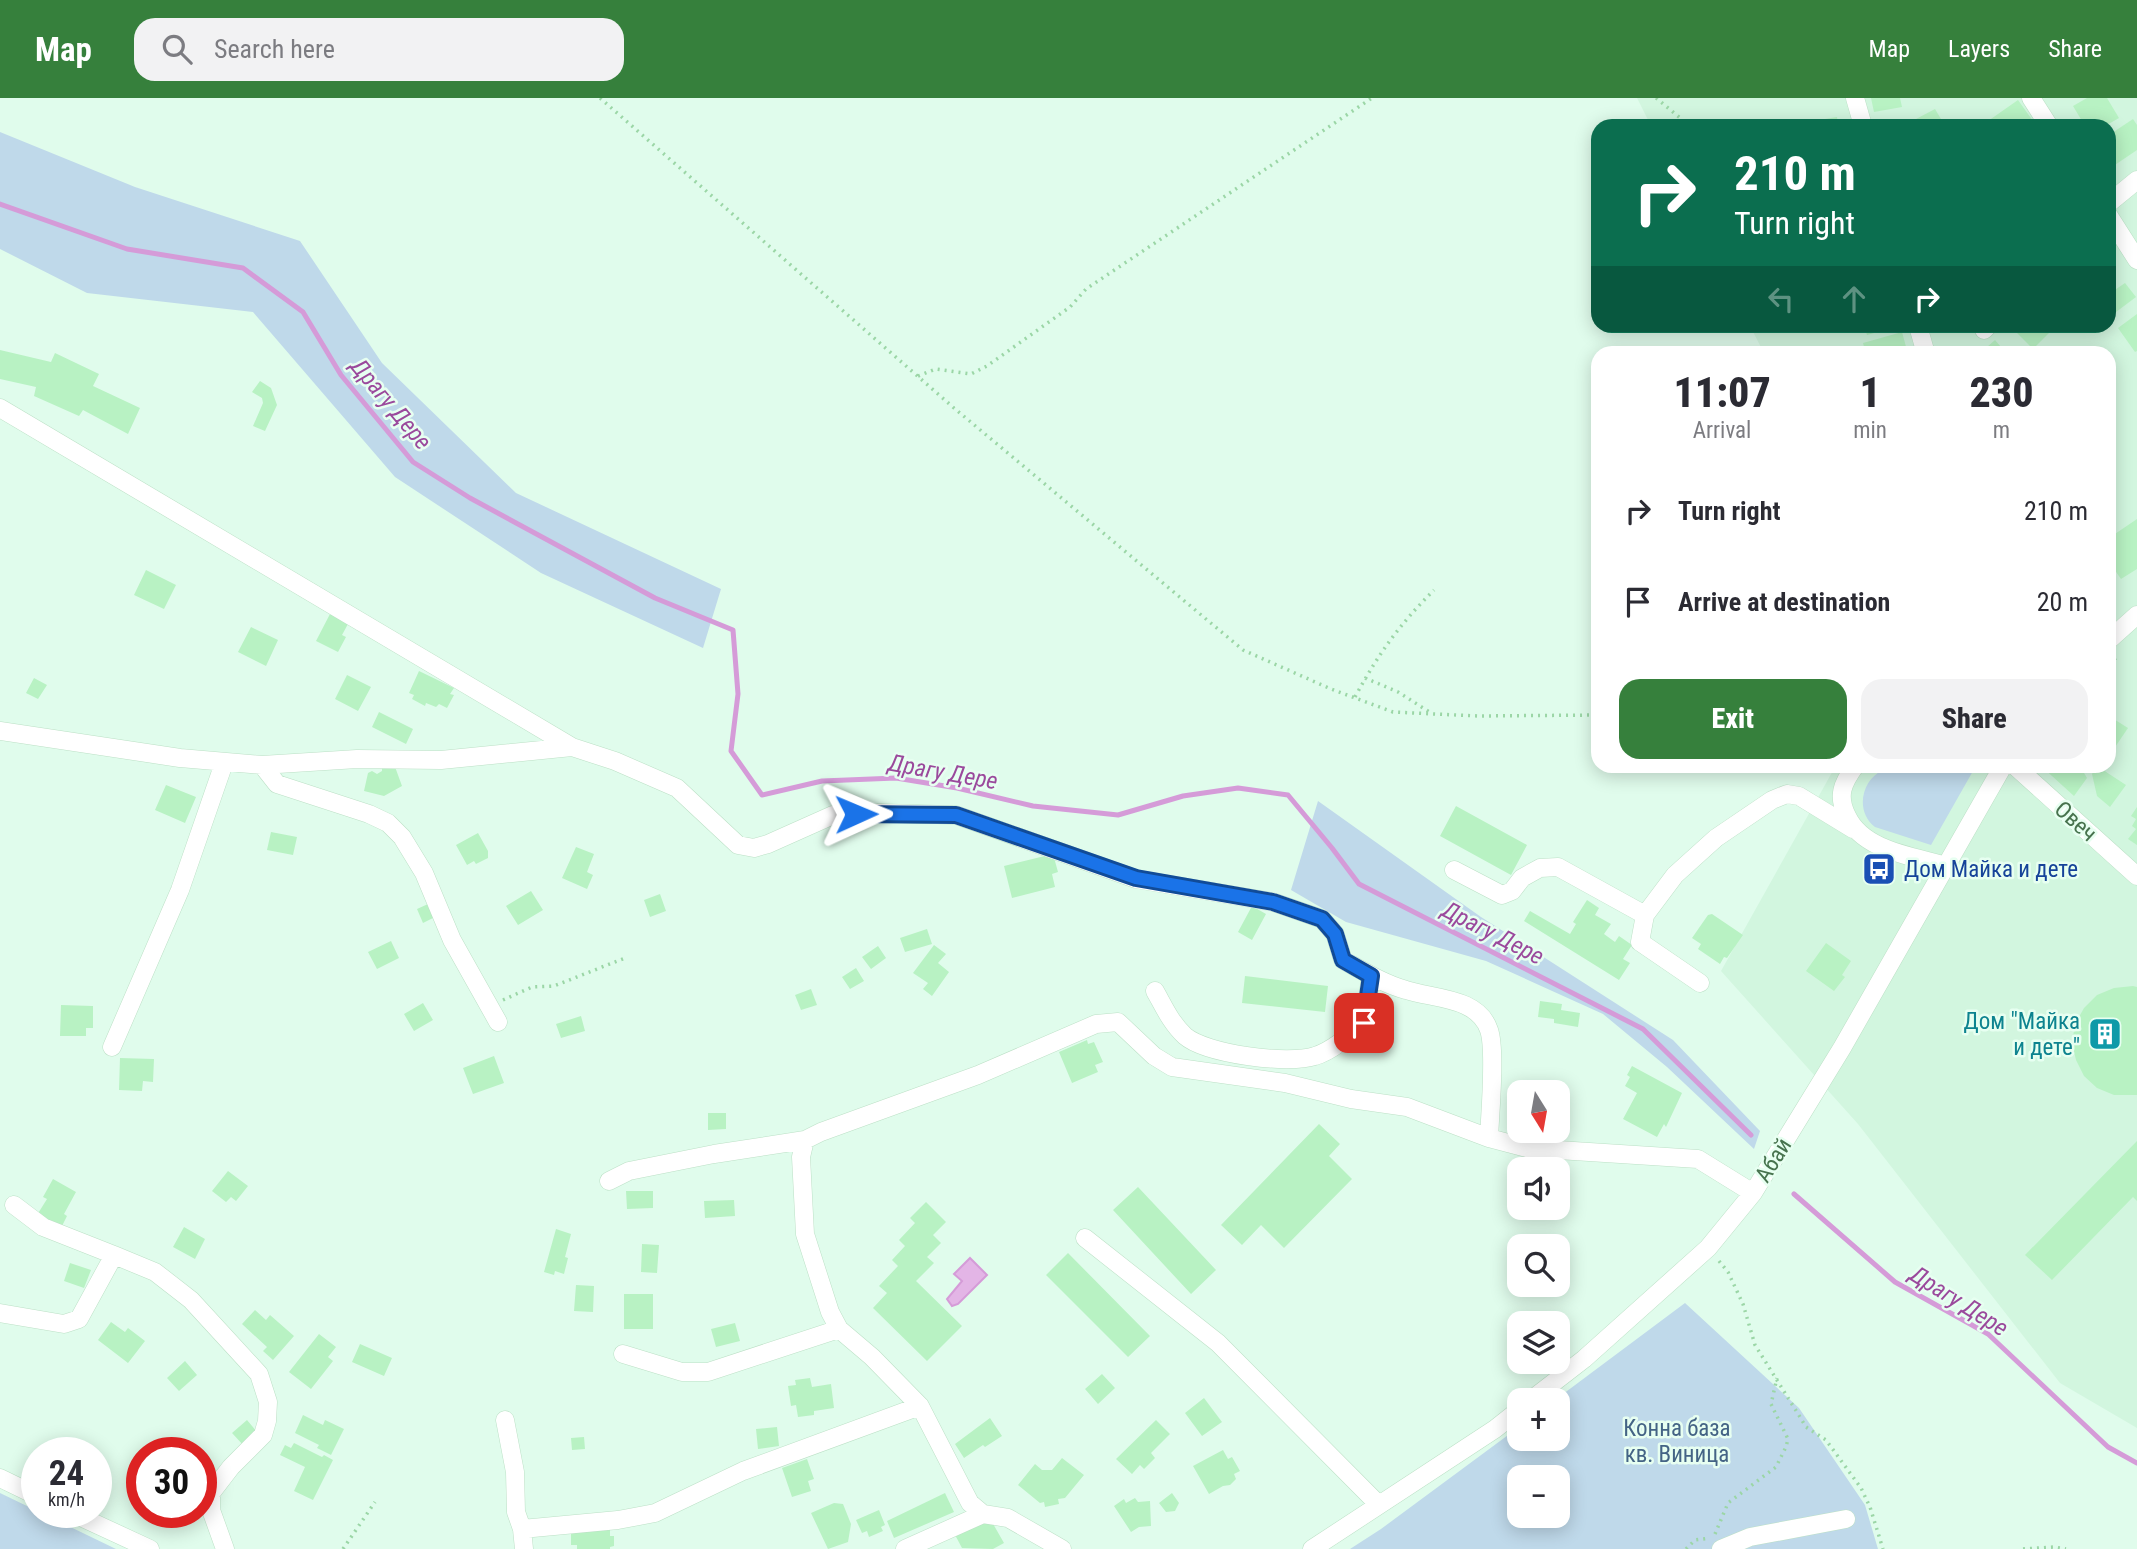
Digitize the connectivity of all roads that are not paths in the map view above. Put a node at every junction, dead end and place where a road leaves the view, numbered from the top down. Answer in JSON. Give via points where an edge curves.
{"nodes":[{"id":1,"x":1855,"y":98,"type":"edge"},
{"id":2,"x":2031,"y":98,"type":"edge"},
{"id":3,"x":1861,"y":119,"type":"edge"},
{"id":4,"x":2044,"y":119,"type":"edge"},
{"id":5,"x":2137,"y":180,"type":"edge"},
{"id":6,"x":2116,"y":197,"type":"edge"},
{"id":7,"x":2116,"y":227,"type":"edge"},
{"id":8,"x":2137,"y":260,"type":"edge"},
{"id":9,"x":0,"y":408,"type":"edge"},
{"id":10,"x":2137,"y":615,"type":"edge"},
{"id":11,"x":2116,"y":634,"type":"edge"},
{"id":12,"x":0,"y":731,"type":"edge"},
{"id":13,"x":572,"y":747,"type":"junction"},
{"id":14,"x":224,"y":763,"type":"junction"},
{"id":15,"x":261,"y":765,"type":"junction"},
{"id":16,"x":1850,"y":773,"type":"edge"},
{"id":17,"x":1999,"y":773,"type":"edge"},
{"id":18,"x":2023,"y":773,"type":"edge"},
{"id":19,"x":1853,"y":829,"type":"junction"},
{"id":20,"x":1947,"y":866,"type":"junction"},
{"id":21,"x":1454,"y":870,"type":"dead end"},
{"id":22,"x":2137,"y":876,"type":"edge"},
{"id":23,"x":1645,"y":915,"type":"junction"},
{"id":24,"x":1371,"y":976,"type":"junction"},
{"id":25,"x":1700,"y":983,"type":"dead end"},
{"id":26,"x":1155,"y":992,"type":"dead end"},
{"id":27,"x":495,"y":1015,"type":"road end"},
{"id":28,"x":113,"y":1047,"type":"dead end"},
{"id":29,"x":1489,"y":1138,"type":"junction"},
{"id":30,"x":805,"y":1140,"type":"junction"},
{"id":31,"x":609,"y":1181,"type":"dead end"},
{"id":32,"x":1753,"y":1193,"type":"junction"},
{"id":33,"x":15,"y":1205,"type":"dead end"},
{"id":34,"x":1085,"y":1238,"type":"dead end"},
{"id":35,"x":114,"y":1255,"type":"junction"},
{"id":36,"x":0,"y":1314,"type":"edge"},
{"id":37,"x":839,"y":1329,"type":"junction"},
{"id":38,"x":623,"y":1354,"type":"dead end"},
{"id":39,"x":1547,"y":1388,"type":"edge"},
{"id":40,"x":920,"y":1406,"type":"junction"},
{"id":41,"x":505,"y":1420,"type":"dead end"},
{"id":42,"x":1507,"y":1420,"type":"edge"},
{"id":43,"x":0,"y":1478,"type":"edge"},
{"id":44,"x":21,"y":1488,"type":"edge"},
{"id":45,"x":1379,"y":1505,"type":"junction"},
{"id":46,"x":983,"y":1514,"type":"junction"},
{"id":47,"x":1846,"y":1519,"type":"dead end"},
{"id":48,"x":105,"y":1528,"type":"edge"},
{"id":49,"x":522,"y":1529,"type":"junction"},
{"id":50,"x":1717,"y":1544,"type":"edge"},
{"id":51,"x":150,"y":1549,"type":"edge"},
{"id":52,"x":225,"y":1549,"type":"edge"},
{"id":53,"x":524,"y":1549,"type":"edge"},
{"id":54,"x":905,"y":1549,"type":"edge"},
{"id":55,"x":1062,"y":1549,"type":"edge"},
{"id":56,"x":1312,"y":1549,"type":"edge"}],
"edges":[{"from":1,"to":3,"type":"street"},
{"from":2,"to":4,"type":"street"},
{"from":5,"to":6,"type":"street"},
{"from":7,"to":8,"type":"street"},
{"from":9,"to":13,"type":"street"},
{"from":10,"to":11,"type":"street"},
{"from":12,"to":14,"type":"street"},
{"from":13,"to":15,"type":"street","via":[[441,760]]},
{"from":13,"to":24,"type":"street","via":[[677,788],[738,845],[754,848],[768,844],[833,815],[956,815],[1136,878],[1273,902],[1322,919],[1335,934],[1343,960]]},
{"from":14,"to":15,"type":"street"},
{"from":14,"to":28,"type":"street","via":[[180,890]]},
{"from":15,"to":27,"type":"street","via":[[277,784],[369,814],[402,837]]},
{"from":16,"to":19,"type":"street","via":[[1841,793]]},
{"from":17,"to":20,"type":"street","name":"Абай"},
{"from":18,"to":22,"type":"street","name":"Овеч"},
{"from":19,"to":20,"type":"street","via":[[1884,848]]},
{"from":19,"to":23,"type":"street","via":[[1799,796],[1787,794],[1772,800],[1716,838],[1675,875]]},
{"from":20,"to":32,"type":"street","name":"Абай"},
{"from":21,"to":23,"type":"street","via":[[1502,895],[1540,868],[1558,867]]},
{"from":23,"to":25,"type":"street","via":[[1640,942]]},
{"from":24,"to":26,"type":"street","via":[[1364,1023],[1317,1056],[1295,1060],[1227,1053],[1188,1038],[1173,1024]]},
{"from":24,"to":29,"type":"street","via":[[1404,990],[1463,1003],[1480,1014],[1491,1047]]},
{"from":29,"to":30,"type":"street","via":[[1407,1107],[1171,1067],[1118,1022],[1096,1024],[978,1075]]},
{"from":29,"to":32,"type":"street","via":[[1527,1148],[1698,1159]]},
{"from":30,"to":31,"type":"street","via":[[629,1171]]},
{"from":30,"to":37,"type":"street","via":[[801,1157],[806,1234]]},
{"from":32,"to":39,"type":"street","name":"Абай","via":[[1708,1248]]},
{"from":33,"to":35,"type":"street","via":[[43,1227]]},
{"from":34,"to":45,"type":"street","via":[[1218,1343]]},
{"from":35,"to":36,"type":"street","via":[[79,1320],[64,1324]]},
{"from":35,"to":52,"type":"street","via":[[155,1272],[191,1300],[260,1374],[268,1402],[263,1435],[211,1493],[211,1510]]},
{"from":37,"to":38,"type":"street","via":[[708,1372],[682,1372]]},
{"from":37,"to":40,"type":"street"},
{"from":40,"to":46,"type":"street","via":[[970,1503]]},
{"from":40,"to":49,"type":"street","via":[[743,1471],[654,1513]]},
{"from":41,"to":49,"type":"street"},
{"from":42,"to":45,"type":"street"},
{"from":43,"to":44,"type":"street"},
{"from":45,"to":56,"type":"street"},
{"from":46,"to":54,"type":"street"},
{"from":46,"to":55,"type":"street","via":[[1008,1518]]},
{"from":47,"to":50,"type":"street"},
{"from":48,"to":51,"type":"street"},
{"from":49,"to":53,"type":"street"}]}
